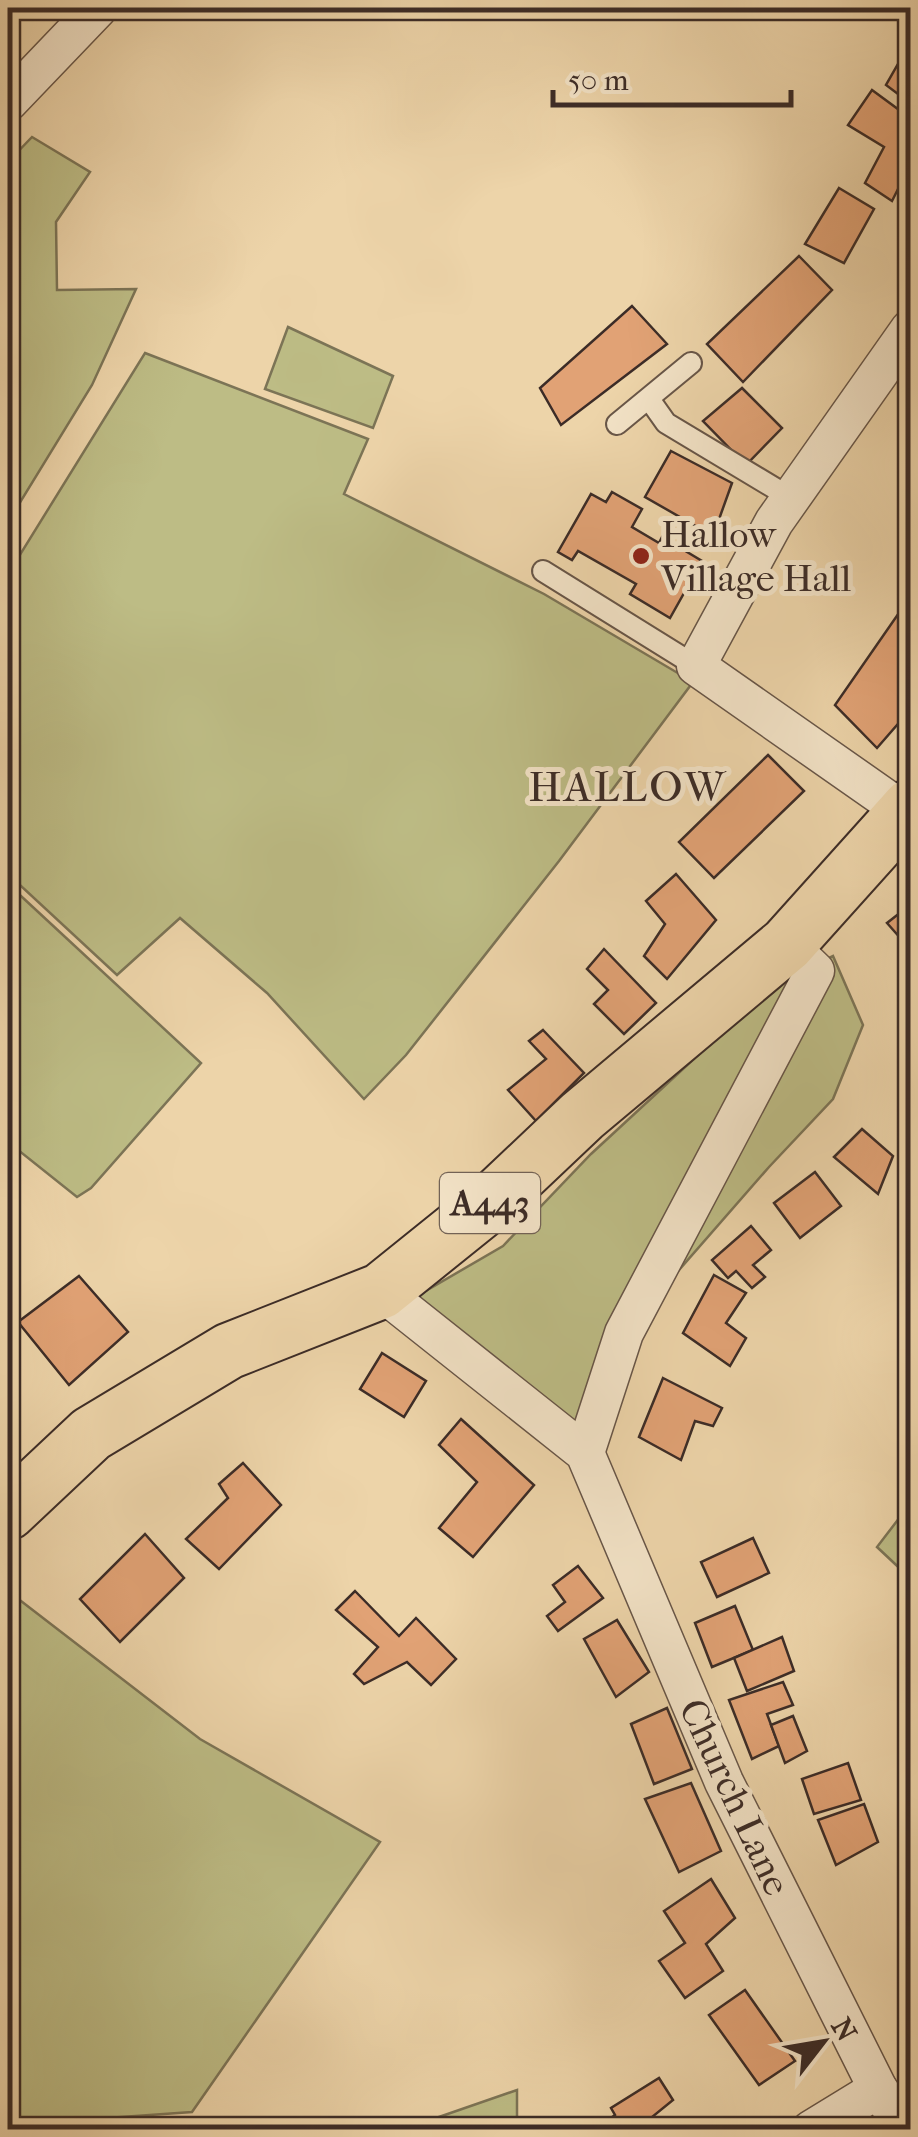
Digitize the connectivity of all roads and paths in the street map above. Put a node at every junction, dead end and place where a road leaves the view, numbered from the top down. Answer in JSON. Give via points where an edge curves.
{"nodes":[{"id":1,"x":98,"y":8,"type":"edge"},
{"id":2,"x":8,"y":102,"type":"edge"},
{"id":3,"x":910,"y":329,"type":"edge"},
{"id":4,"x":691,"y":363,"type":"dead end"},
{"id":5,"x":649,"y":399,"type":"junction"},
{"id":6,"x":617,"y":424,"type":"dead end"},
{"id":7,"x":791,"y":498,"type":"junction"},
{"id":8,"x":543,"y":572,"type":"dead end"},
{"id":9,"x":696,"y":666,"type":"junction"},
{"id":10,"x":908,"y":810,"type":"edge"},
{"id":11,"x":786,"y":944,"type":"junction"},
{"id":12,"x":381,"y":1291,"type":"junction"},
{"id":13,"x":585,"y":1453,"type":"junction"},
{"id":14,"x":8,"y":1512,"type":"edge"},
{"id":15,"x":878,"y":2090,"type":"junction"},
{"id":16,"x":812,"y":2130,"type":"edge"},
{"id":17,"x":907,"y":2130,"type":"edge"}],
"edges":[{"from":1,"to":2,"type":"street"},
{"from":3,"to":7,"type":"street"},
{"from":4,"to":5,"type":"lane"},
{"from":5,"to":6,"type":"lane"},
{"from":5,"to":7,"type":"lane","via":[[666,423]]},
{"from":7,"to":9,"type":"street"},
{"from":8,"to":9,"type":"lane"},
{"from":9,"to":10,"type":"street"},
{"from":10,"to":11,"type":"main road","number":"A443"},
{"from":11,"to":12,"type":"main road","number":"A443"},
{"from":11,"to":13,"type":"street","via":[[815,971],[624,1333]]},
{"from":12,"to":13,"type":"street","name":"Church Lane"},
{"from":12,"to":14,"type":"main road","number":"A443","via":[[229,1350],[90,1434]]},
{"from":13,"to":15,"type":"street","name":"Church Lane","via":[[724,1782]]},
{"from":15,"to":16,"type":"street"},
{"from":15,"to":17,"type":"street","name":"Church Lane"}]}
